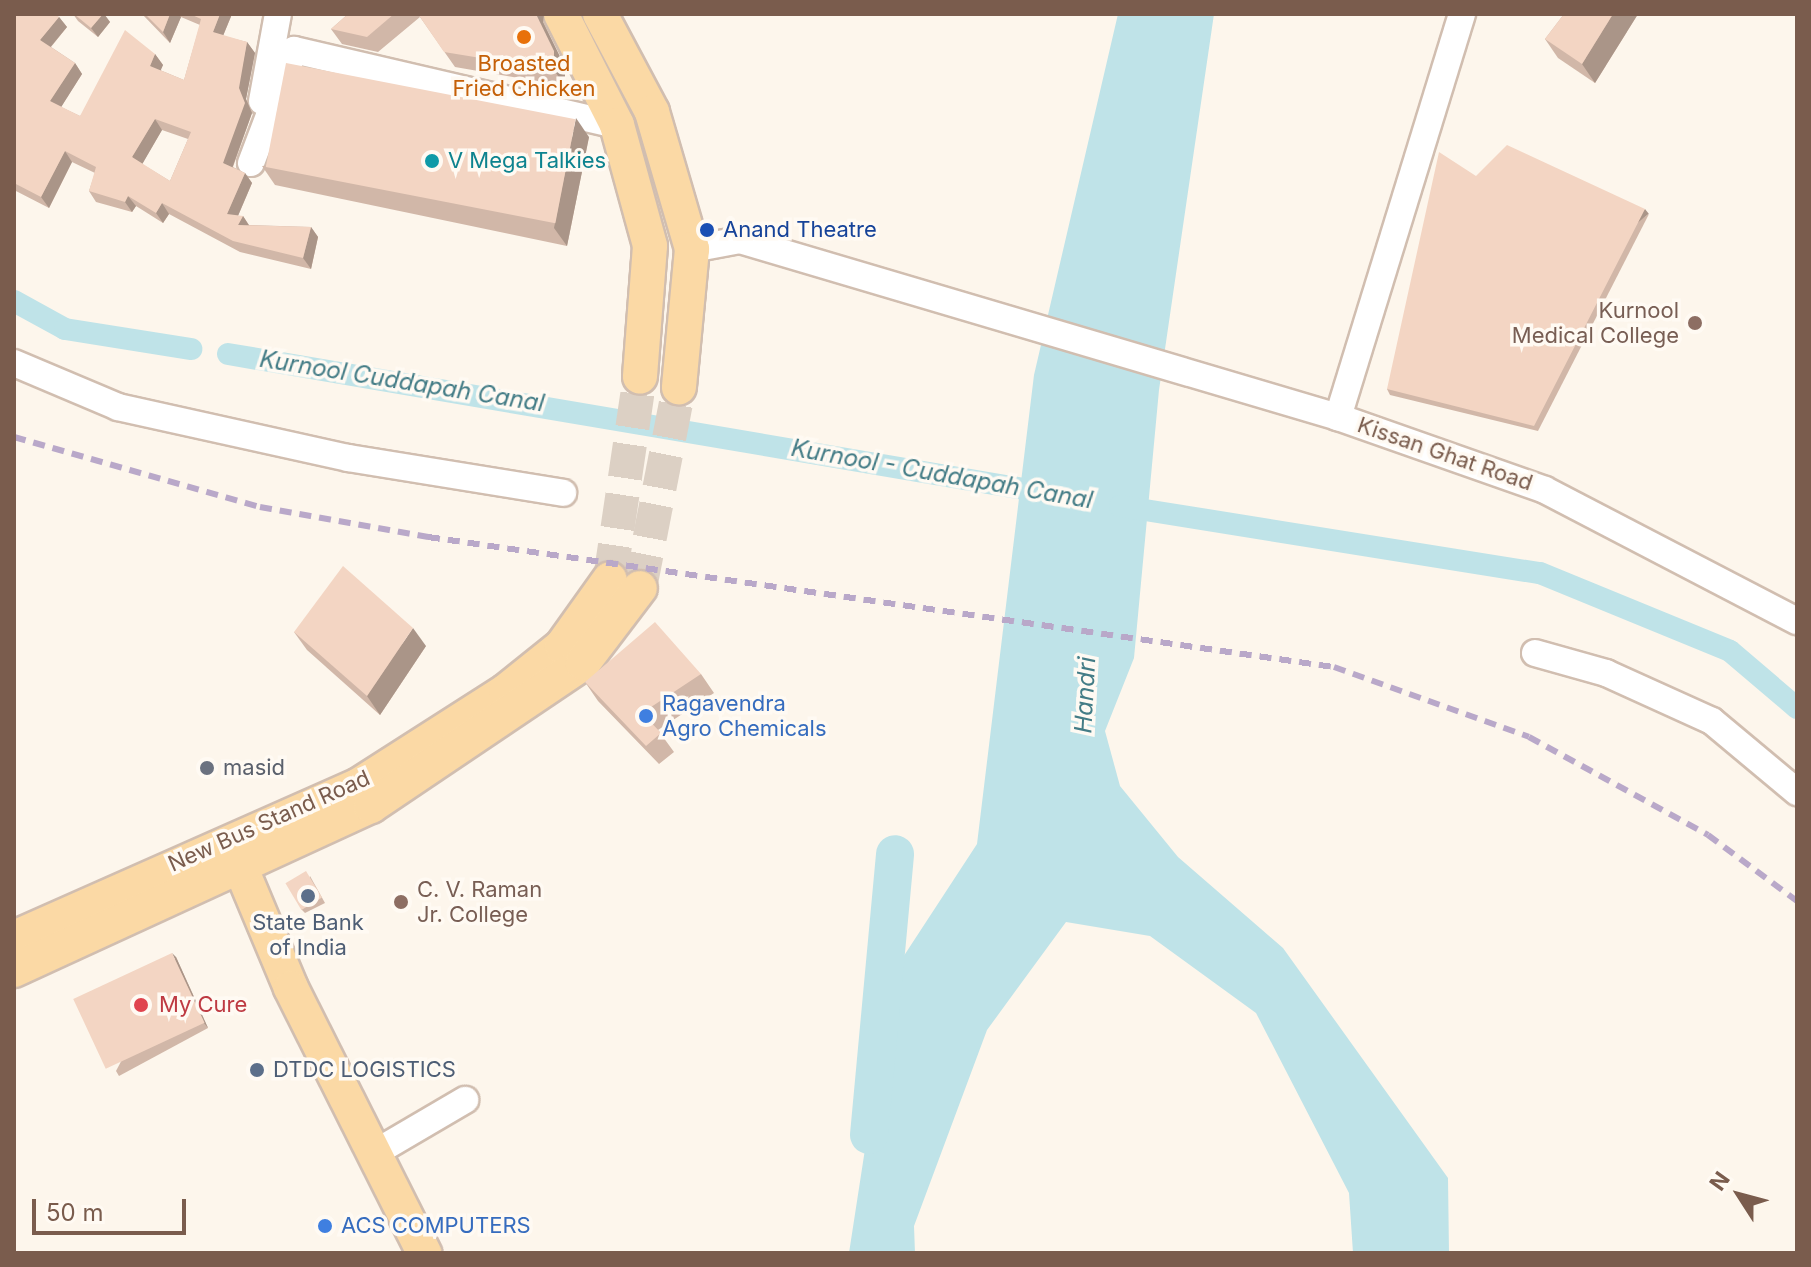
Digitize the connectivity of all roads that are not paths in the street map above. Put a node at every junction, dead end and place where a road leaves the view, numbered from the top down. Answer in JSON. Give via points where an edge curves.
{"nodes":[{"id":1,"x":278,"y":14,"type":"edge"},
{"id":2,"x":561,"y":14,"type":"edge"},
{"id":3,"x":600,"y":14,"type":"edge"},
{"id":4,"x":1462,"y":14,"type":"edge"},
{"id":5,"x":617,"y":125,"type":"junction"},
{"id":6,"x":692,"y":249,"type":"junction"},
{"id":7,"x":14,"y":363,"type":"edge"},
{"id":8,"x":640,"y":377,"type":"tunnel mouth"},
{"id":9,"x":679,"y":387,"type":"tunnel mouth"},
{"id":10,"x":1338,"y":417,"type":"junction"},
{"id":11,"x":563,"y":493,"type":"dead end"},
{"id":12,"x":625,"y":584,"type":"tunnel mouth"},
{"id":13,"x":1797,"y":621,"type":"edge"},
{"id":14,"x":1535,"y":653,"type":"dead end"},
{"id":15,"x":1797,"y":792,"type":"edge"},
{"id":16,"x":236,"y":852,"type":"junction"},
{"id":17,"x":14,"y":938,"type":"edge"},
{"id":18,"x":14,"y":970,"type":"edge"},
{"id":19,"x":465,"y":1100,"type":"dead end"},
{"id":20,"x":373,"y":1154,"type":"junction"},
{"id":21,"x":424,"y":1253,"type":"edge"}],
"edges":[{"from":1,"to":5,"type":"street","via":[[251,163],[294,50]]},
{"from":2,"to":5,"type":"main road"},
{"from":3,"to":6,"type":"main road","via":[[652,112]]},
{"from":4,"to":10,"type":"street","name":"Kissan Ghat Road"},
{"from":5,"to":8,"type":"main road","via":[[650,246]]},
{"from":6,"to":9,"type":"main road"},
{"from":6,"to":10,"type":"street","via":[[740,240]]},
{"from":7,"to":11,"type":"street","via":[[118,407],[348,458]]},
{"from":10,"to":13,"type":"street","name":"Kissan Ghat Road","via":[[1545,490]]},
{"from":12,"to":16,"type":"main road","name":"New Bus Stand Road","via":[[583,663],[524,709],[371,806]]},
{"from":14,"to":15,"type":"street","via":[[1606,673],[1712,721]]},
{"from":16,"to":17,"type":"main road","name":"New Bus Stand Road"},
{"from":16,"to":18,"type":"main road","name":"New Bus Stand Road"},
{"from":16,"to":20,"type":"main road","name":"New Bus Stand Road"},
{"from":19,"to":20,"type":"street"},
{"from":20,"to":21,"type":"main road","name":"New Bus Stand Road"}]}
